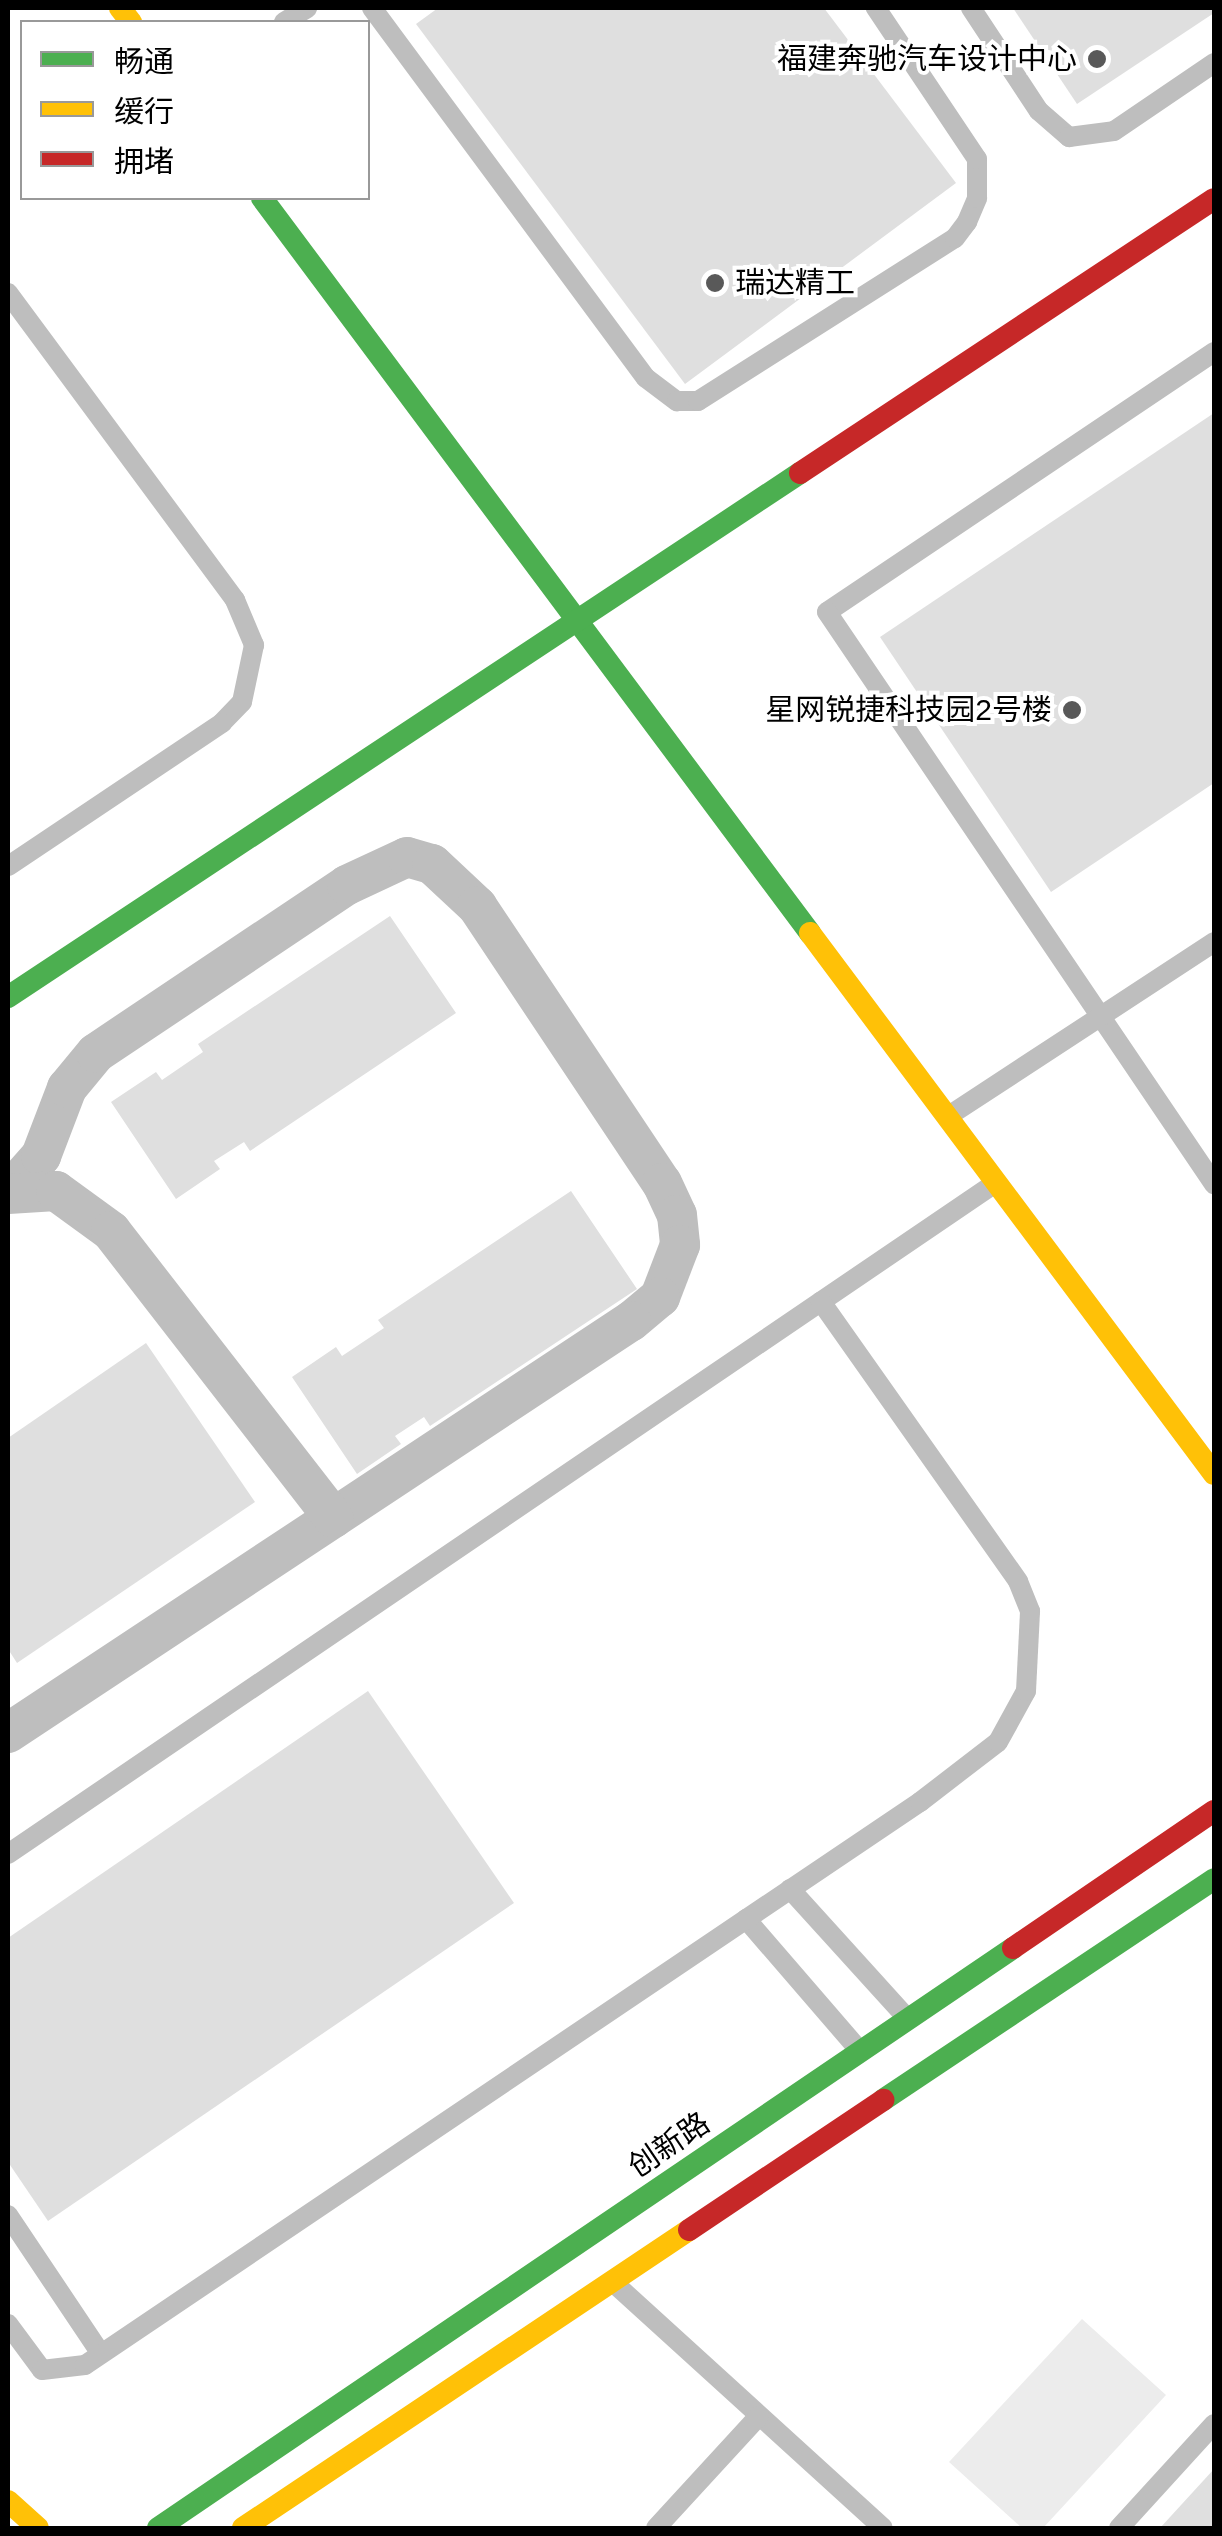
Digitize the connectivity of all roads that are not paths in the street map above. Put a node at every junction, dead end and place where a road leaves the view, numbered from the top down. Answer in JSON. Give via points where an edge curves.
{"nodes":[{"id":1,"x":372,"y":8,"type":"edge"},
{"id":2,"x":876,"y":8,"type":"edge"},
{"id":3,"x":971,"y":8,"type":"edge"},
{"id":4,"x":1214,"y":63,"type":"edge"},
{"id":5,"x":1214,"y":199,"type":"edge"},
{"id":6,"x":264,"y":200,"type":"edge"},
{"id":7,"x":8,"y":293,"type":"edge"},
{"id":8,"x":1214,"y":352,"type":"edge"},
{"id":9,"x":579,"y":619,"type":"junction"},
{"id":10,"x":8,"y":866,"type":"edge"},
{"id":11,"x":1214,"y":942,"type":"edge"},
{"id":12,"x":8,"y":997,"type":"edge"},
{"id":13,"x":1100,"y":1017,"type":"junction"},
{"id":14,"x":948,"y":1116,"type":"junction"},
{"id":15,"x":997,"y":1182,"type":"junction"},
{"id":16,"x":1214,"y":1184,"type":"edge"},
{"id":17,"x":8,"y":1194,"type":"edge"},
{"id":18,"x":822,"y":1302,"type":"junction"},
{"id":19,"x":1214,"y":1474,"type":"edge"},
{"id":20,"x":334,"y":1518,"type":"junction"},
{"id":21,"x":8,"y":1733,"type":"edge"},
{"id":22,"x":1214,"y":1812,"type":"edge"},
{"id":23,"x":8,"y":1854,"type":"edge"},
{"id":24,"x":1214,"y":1879,"type":"edge"},
{"id":25,"x":790,"y":1889,"type":"junction"},
{"id":26,"x":746,"y":1919,"type":"junction"},
{"id":27,"x":908,"y":2019,"type":"junction"},
{"id":28,"x":860,"y":2052,"type":"junction"},
{"id":29,"x":8,"y":2216,"type":"edge"},
{"id":30,"x":614,"y":2282,"type":"junction"},
{"id":31,"x":8,"y":2324,"type":"edge"},
{"id":32,"x":101,"y":2354,"type":"junction"},
{"id":33,"x":760,"y":2416,"type":"junction"},
{"id":34,"x":1214,"y":2424,"type":"edge"},
{"id":35,"x":8,"y":2501,"type":"edge"},
{"id":36,"x":38,"y":2528,"type":"edge"},
{"id":37,"x":158,"y":2528,"type":"edge"},
{"id":38,"x":242,"y":2528,"type":"edge"},
{"id":39,"x":656,"y":2528,"type":"edge"},
{"id":40,"x":884,"y":2528,"type":"edge"},
{"id":41,"x":1119,"y":2528,"type":"edge"}],
"edges":[{"from":1,"to":2,"type":"lane","via":[[646,378],[677,401],[698,401],[954,238],[968,222],[978,198],[977,159]]},
{"from":3,"to":4,"type":"lane","via":[[1039,111],[1069,137],[1114,132]]},
{"from":5,"to":9,"type":"street"},
{"from":6,"to":9,"type":"street"},
{"from":7,"to":10,"type":"lane","via":[[235,600],[254,645],[242,702],[222,722]]},
{"from":8,"to":13,"type":"lane","via":[[827,612]]},
{"from":9,"to":12,"type":"street"},
{"from":9,"to":14,"type":"street"},
{"from":11,"to":13,"type":"lane"},
{"from":13,"to":14,"type":"lane"},
{"from":13,"to":16,"type":"lane"},
{"from":14,"to":15,"type":"street"},
{"from":15,"to":18,"type":"lane"},
{"from":15,"to":19,"type":"street"},
{"from":17,"to":20,"type":"street","via":[[56,1191],[111,1231]]},
{"from":17,"to":20,"type":"street","via":[[41,1156],[67,1088],[96,1053],[384,863],[407,857],[456,881],[662,1182],[680,1245],[660,1297],[631,1321]]},
{"from":18,"to":23,"type":"lane"},
{"from":18,"to":25,"type":"lane","via":[[1018,1581],[1033,1636],[1026,1691],[998,1742]]},
{"from":20,"to":21,"type":"street"},
{"from":22,"to":27,"type":"street","name":"创新路"},
{"from":24,"to":30,"type":"street"},
{"from":25,"to":26,"type":"lane"},
{"from":25,"to":27,"type":"lane"},
{"from":26,"to":28,"type":"lane"},
{"from":26,"to":32,"type":"lane"},
{"from":27,"to":28,"type":"street","name":"创新路"},
{"from":28,"to":37,"type":"street","name":"创新路"},
{"from":29,"to":32,"type":"lane"},
{"from":30,"to":33,"type":"lane"},
{"from":30,"to":38,"type":"street"},
{"from":31,"to":32,"type":"lane","via":[[42,2370],[72,2370]]},
{"from":33,"to":39,"type":"lane"},
{"from":33,"to":40,"type":"lane"},
{"from":34,"to":41,"type":"lane"},
{"from":35,"to":36,"type":"street"}]}
